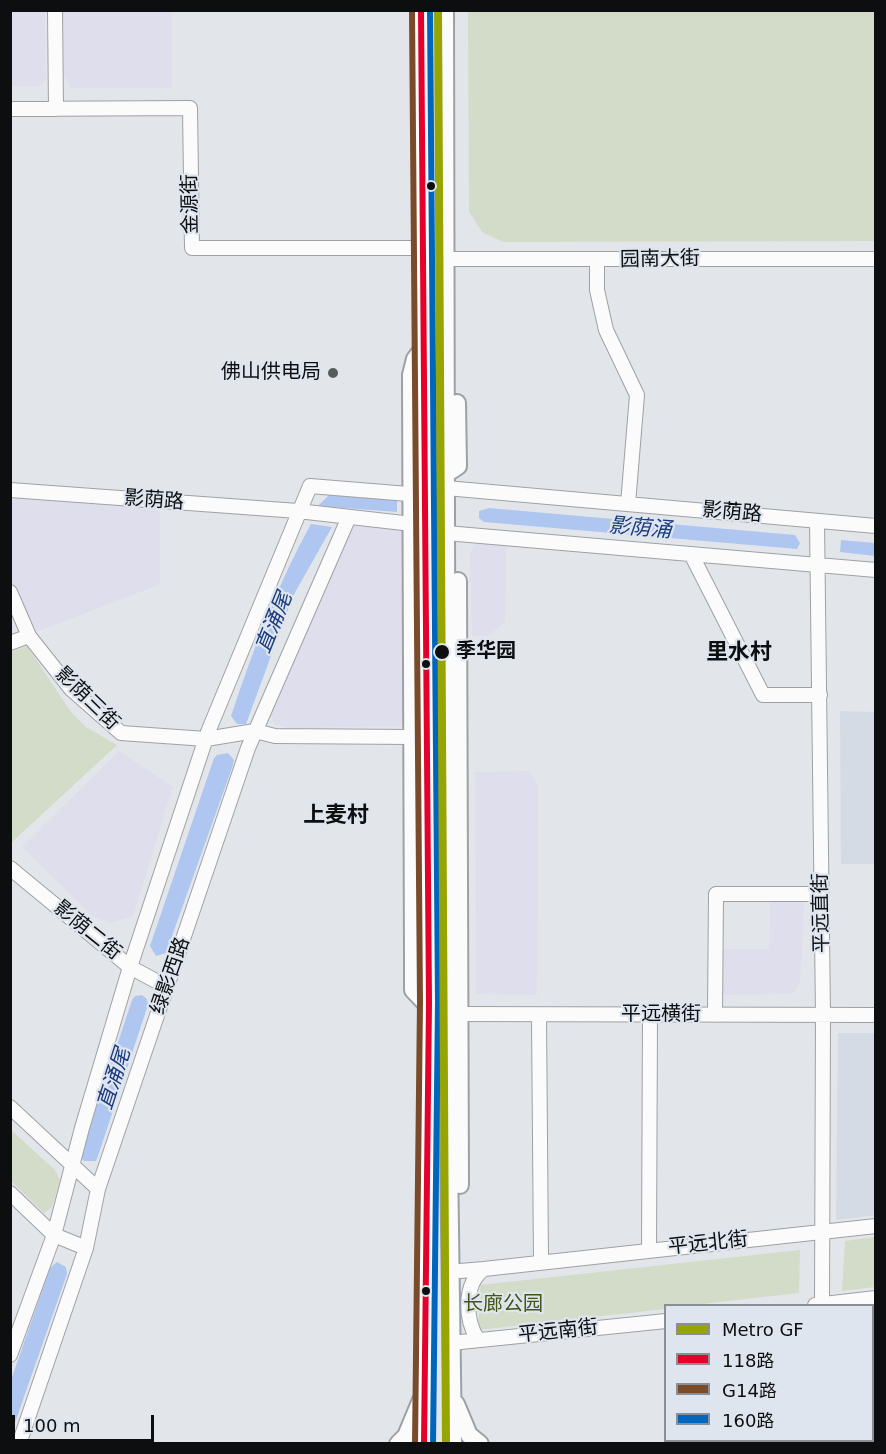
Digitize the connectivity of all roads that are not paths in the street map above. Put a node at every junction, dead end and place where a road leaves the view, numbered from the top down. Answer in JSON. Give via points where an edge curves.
{"nodes":[{"id":1,"x":55,"y":10,"type":"edge"},
{"id":2,"x":421,"y":10,"type":"edge"},
{"id":3,"x":445,"y":10,"type":"edge"},
{"id":4,"x":10,"y":109,"type":"edge"},
{"id":5,"x":56,"y":109,"type":"junction"},
{"id":6,"x":423,"y":248,"type":"junction"},
{"id":7,"x":445,"y":259,"type":"junction"},
{"id":8,"x":876,"y":259,"type":"edge"},
{"id":9,"x":597,"y":261,"type":"junction"},
{"id":10,"x":446,"y":485,"type":"junction"},
{"id":11,"x":10,"y":490,"type":"edge"},
{"id":12,"x":421,"y":496,"type":"junction"},
{"id":13,"x":628,"y":504,"type":"junction"},
{"id":14,"x":298,"y":511,"type":"junction"},
{"id":15,"x":349,"y":517,"type":"junction"},
{"id":16,"x":421,"y":523,"type":"junction"},
{"id":17,"x":817,"y":525,"type":"junction"},
{"id":18,"x":876,"y":526,"type":"edge"},
{"id":19,"x":446,"y":529,"type":"junction"},
{"id":20,"x":691,"y":554,"type":"junction"},
{"id":21,"x":819,"y":560,"type":"junction"},
{"id":22,"x":876,"y":570,"type":"edge"},
{"id":23,"x":10,"y":592,"type":"edge"},
{"id":24,"x":29,"y":636,"type":"junction"},
{"id":25,"x":10,"y":643,"type":"edge"},
{"id":26,"x":820,"y":695,"type":"junction"},
{"id":27,"x":255,"y":731,"type":"junction"},
{"id":28,"x":420,"y":738,"type":"junction"},
{"id":29,"x":206,"y":739,"type":"junction"},
{"id":30,"x":10,"y":868,"type":"edge"},
{"id":31,"x":822,"y":894,"type":"junction"},
{"id":32,"x":130,"y":967,"type":"junction"},
{"id":33,"x":167,"y":987,"type":"junction"},
{"id":34,"x":453,"y":1015,"type":"junction"},
{"id":35,"x":539,"y":1015,"type":"junction"},
{"id":36,"x":650,"y":1015,"type":"junction"},
{"id":37,"x":715,"y":1015,"type":"junction"},
{"id":38,"x":823,"y":1015,"type":"junction"},
{"id":39,"x":876,"y":1016,"type":"edge"},
{"id":40,"x":10,"y":1107,"type":"edge"},
{"id":41,"x":74,"y":1166,"type":"junction"},
{"id":42,"x":98,"y":1189,"type":"junction"},
{"id":43,"x":10,"y":1193,"type":"edge"},
{"id":44,"x":876,"y":1226,"type":"edge"},
{"id":45,"x":821,"y":1232,"type":"junction"},
{"id":46,"x":54,"y":1235,"type":"junction"},
{"id":47,"x":86,"y":1248,"type":"junction"},
{"id":48,"x":649,"y":1251,"type":"junction"},
{"id":49,"x":541,"y":1262,"type":"junction"},
{"id":50,"x":484,"y":1269,"type":"junction"},
{"id":51,"x":460,"y":1271,"type":"junction"},
{"id":52,"x":876,"y":1298,"type":"edge"},
{"id":53,"x":819,"y":1304,"type":"edge"},
{"id":54,"x":827,"y":1304,"type":"edge"},
{"id":55,"x":664,"y":1321,"type":"edge"},
{"id":56,"x":463,"y":1342,"type":"junction"},
{"id":57,"x":10,"y":1354,"type":"edge"},
{"id":58,"x":424,"y":1391,"type":"junction"},
{"id":59,"x":452,"y":1392,"type":"junction"},
{"id":60,"x":462,"y":1420,"type":"junction"},
{"id":61,"x":19,"y":1443,"type":"edge"},
{"id":62,"x":398,"y":1443,"type":"edge"},
{"id":63,"x":424,"y":1443,"type":"edge"},
{"id":64,"x":453,"y":1443,"type":"edge"},
{"id":65,"x":480,"y":1443,"type":"edge"}],
"edges":[{"from":1,"to":5,"type":"street"},
{"from":2,"to":6,"type":"main road"},
{"from":3,"to":7,"type":"main road"},
{"from":4,"to":5,"type":"street","name":"金源街"},
{"from":5,"to":6,"type":"street","name":"金源街","via":[[190,108],[192,248]]},
{"from":6,"to":12,"type":"main road"},
{"from":7,"to":9,"type":"street","name":"园南大街"},
{"from":7,"to":10,"type":"main road"},
{"from":8,"to":9,"type":"street","name":"园南大街"},
{"from":9,"to":13,"type":"street","via":[[597,290],[606,330],[637,395]]},
{"from":10,"to":13,"type":"street","name":"影荫路"},
{"from":10,"to":19,"type":"main road"},
{"from":11,"to":14,"type":"street","name":"影荫路"},
{"from":12,"to":14,"type":"street","via":[[310,486]]},
{"from":12,"to":16,"type":"main road"},
{"from":13,"to":17,"type":"street","name":"影荫路"},
{"from":14,"to":15,"type":"street","name":"影荫路"},
{"from":14,"to":29,"type":"street","name":"绿影西路"},
{"from":15,"to":16,"type":"street","name":"影荫路"},
{"from":15,"to":27,"type":"street","name":"绿影西路"},
{"from":16,"to":28,"type":"main road"},
{"from":17,"to":18,"type":"street","name":"影荫路"},
{"from":17,"to":21,"type":"street","name":"平远直街"},
{"from":19,"to":20,"type":"street"},
{"from":19,"to":34,"type":"main road","via":[[452,737]]},
{"from":20,"to":21,"type":"street"},
{"from":20,"to":26,"type":"street","via":[[763,695]]},
{"from":21,"to":22,"type":"street"},
{"from":21,"to":26,"type":"street","name":"平远直街"},
{"from":23,"to":24,"type":"street","name":"影荫三街"},
{"from":24,"to":25,"type":"street"},
{"from":24,"to":29,"type":"street","name":"影荫三街","via":[[71,689],[120,733]]},
{"from":26,"to":31,"type":"street","name":"平远直街"},
{"from":27,"to":28,"type":"street","name":"影荫三街","via":[[276,736]]},
{"from":27,"to":29,"type":"street","name":"影荫三街"},
{"from":27,"to":33,"type":"street","name":"绿影西路"},
{"from":28,"to":58,"type":"main road","via":[[421,957],[429,1007]]},
{"from":29,"to":32,"type":"street","name":"绿影西路"},
{"from":30,"to":32,"type":"street","name":"影荫二街"},
{"from":31,"to":37,"type":"street","via":[[716,894]]},
{"from":31,"to":38,"type":"street","name":"平远直街"},
{"from":32,"to":33,"type":"street","name":"影荫二街"},
{"from":32,"to":41,"type":"street","name":"绿影西路"},
{"from":33,"to":42,"type":"street","name":"绿影西路"},
{"from":34,"to":35,"type":"street","name":"平远横街"},
{"from":34,"to":51,"type":"main road"},
{"from":34,"to":56,"type":"main road"},
{"from":35,"to":36,"type":"street","name":"平远横街"},
{"from":35,"to":49,"type":"street"},
{"from":36,"to":37,"type":"street","name":"平远横街"},
{"from":36,"to":48,"type":"street"},
{"from":37,"to":38,"type":"street","name":"平远横街"},
{"from":38,"to":39,"type":"street","name":"平远横街"},
{"from":38,"to":45,"type":"street","name":"平远直街"},
{"from":40,"to":41,"type":"street"},
{"from":41,"to":42,"type":"street"},
{"from":41,"to":46,"type":"street","name":"绿影西路"},
{"from":42,"to":47,"type":"street","name":"绿影西路"},
{"from":43,"to":46,"type":"street"},
{"from":44,"to":45,"type":"street","name":"平远北街"},
{"from":45,"to":48,"type":"street","name":"平远北街"},
{"from":45,"to":53,"type":"street","name":"平远直街"},
{"from":46,"to":47,"type":"street"},
{"from":46,"to":57,"type":"street","name":"绿影西路"},
{"from":47,"to":61,"type":"street","name":"绿影西路"},
{"from":48,"to":49,"type":"street","name":"平远北街"},
{"from":49,"to":50,"type":"street","name":"平远北街"},
{"from":50,"to":51,"type":"street","name":"平远北街"},
{"from":50,"to":56,"type":"street","via":[[477,1274],[469,1292],[470,1320]]},
{"from":51,"to":56,"type":"main road"},
{"from":52,"to":54,"type":"street"},
{"from":55,"to":56,"type":"street","name":"平远南街"},
{"from":56,"to":59,"type":"main road"},
{"from":56,"to":60,"type":"main road"},
{"from":58,"to":62,"type":"main road","via":[[406,1436]]},
{"from":58,"to":63,"type":"main road"},
{"from":59,"to":60,"type":"main road"},
{"from":59,"to":64,"type":"main road"},
{"from":60,"to":65,"type":"main road","via":[[469,1435]]}]}
